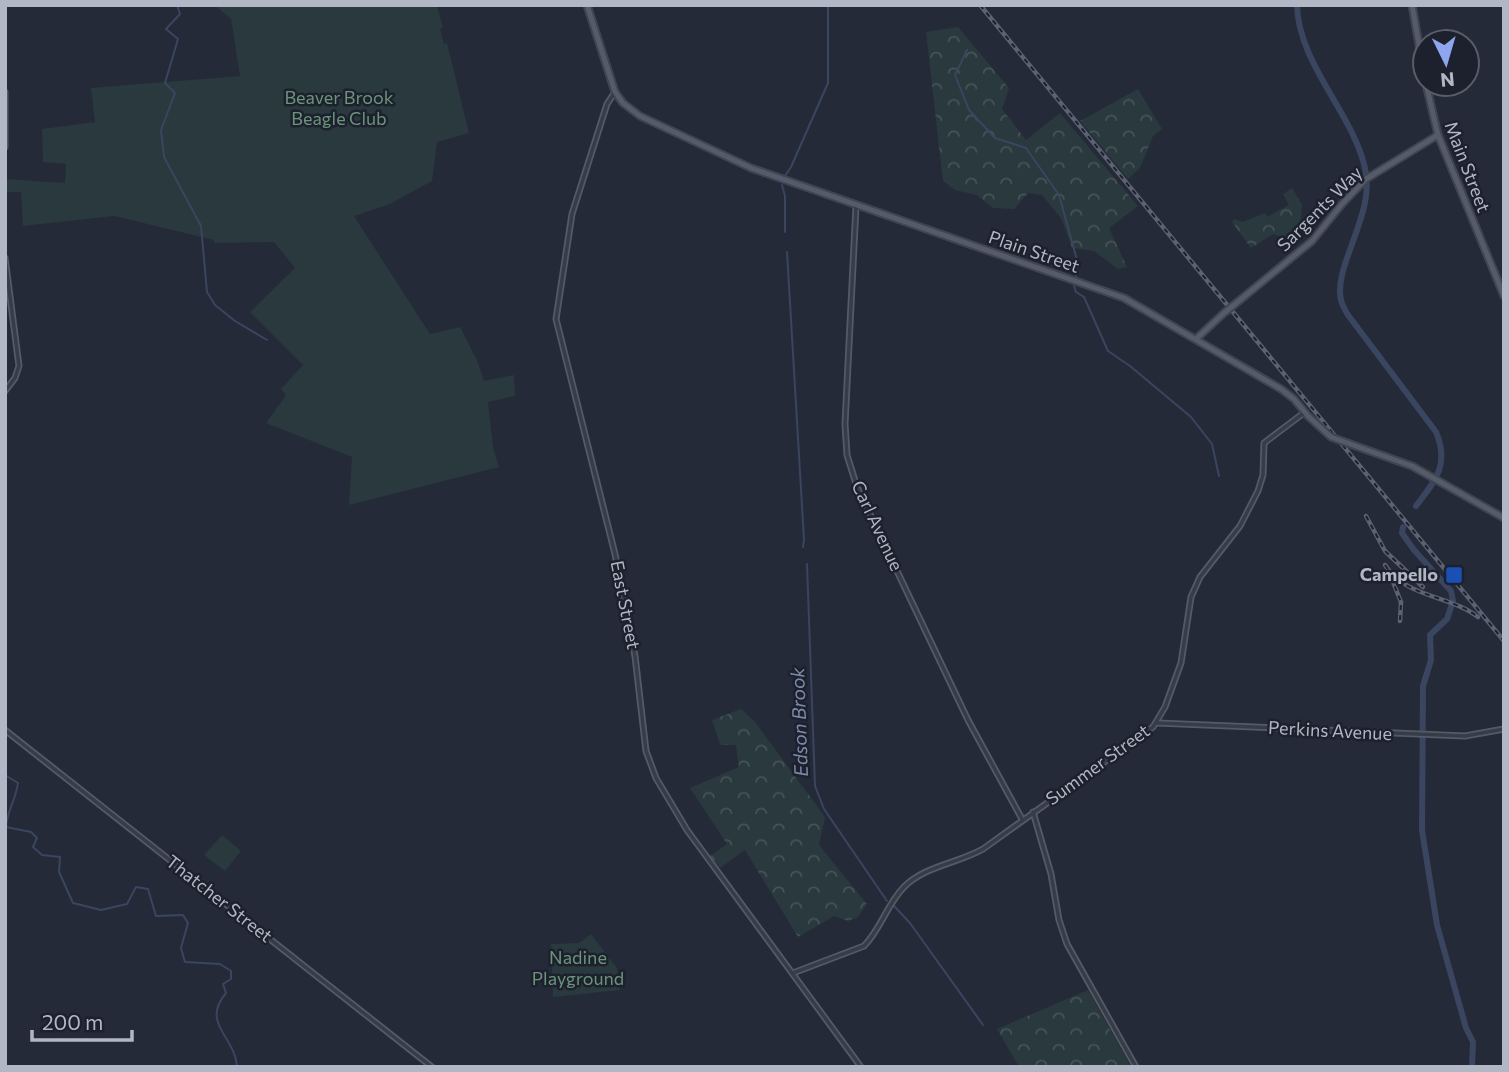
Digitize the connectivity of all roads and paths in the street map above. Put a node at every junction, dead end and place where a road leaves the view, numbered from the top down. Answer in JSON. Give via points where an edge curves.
{"nodes":[{"id":1,"x":587,"y":5,"type":"edge"},
{"id":2,"x":1412,"y":5,"type":"edge"},
{"id":3,"x":1416,"y":28,"type":"edge"},
{"id":4,"x":5,"y":92,"type":"edge"},
{"id":5,"x":615,"y":92,"type":"junction"},
{"id":6,"x":1429,"y":98,"type":"edge"},
{"id":7,"x":1438,"y":135,"type":"junction"},
{"id":8,"x":5,"y":147,"type":"edge"},
{"id":9,"x":856,"y":205,"type":"junction"},
{"id":10,"x":5,"y":258,"type":"edge"},
{"id":11,"x":1504,"y":296,"type":"edge"},
{"id":12,"x":1196,"y":339,"type":"junction"},
{"id":13,"x":5,"y":391,"type":"edge"},
{"id":14,"x":1306,"y":414,"type":"junction"},
{"id":15,"x":1504,"y":518,"type":"edge"},
{"id":16,"x":1156,"y":723,"type":"junction"},
{"id":17,"x":1504,"y":729,"type":"edge"},
{"id":18,"x":5,"y":730,"type":"edge"},
{"id":19,"x":1033,"y":812,"type":"junction"},
{"id":20,"x":1022,"y":819,"type":"junction"},
{"id":21,"x":793,"y":973,"type":"junction"},
{"id":22,"x":432,"y":1067,"type":"edge"},
{"id":23,"x":861,"y":1067,"type":"edge"},
{"id":24,"x":1136,"y":1067,"type":"edge"}],
"edges":[{"from":1,"to":5,"type":"main road","name":"Plain Street"},
{"from":2,"to":3,"type":"main road","name":"Main Street"},
{"from":4,"to":8,"type":"street"},
{"from":5,"to":9,"type":"main road","name":"Plain Street","via":[[636,114],[686,139],[751,168]]},
{"from":5,"to":21,"type":"street","name":"East Street","via":[[607,104],[572,214],[557,327],[621,581],[648,760],[687,830]]},
{"from":6,"to":7,"type":"main road","name":"Main Street"},
{"from":7,"to":11,"type":"main road","name":"Main Street"},
{"from":7,"to":12,"type":"main road","name":"Sargents Way","bridge":true,"via":[[1359,186],[1312,241]]},
{"from":9,"to":12,"type":"main road","name":"Plain Street","via":[[1118,296]]},
{"from":9,"to":20,"type":"street","name":"Carl Avenue","via":[[845,410],[849,465],[968,720]]},
{"from":10,"to":13,"type":"street","via":[[19,363],[18,373]]},
{"from":12,"to":14,"type":"main road","name":"Plain Street","via":[[1281,388]]},
{"from":14,"to":15,"type":"main road","name":"Plain Street","bridge":true,"via":[[1331,437],[1403,461]]},
{"from":14,"to":16,"type":"street","name":"Summer Street","via":[[1263,447],[1263,475],[1254,501],[1191,597],[1182,659]]},
{"from":16,"to":17,"type":"street","name":"Perkins Avenue","via":[[1417,735],[1478,736]]},
{"from":16,"to":19,"type":"street","name":"Summer Street"},
{"from":18,"to":22,"type":"street","name":"Thatcher Street"},
{"from":19,"to":20,"type":"street","name":"Summer Street"},
{"from":19,"to":24,"type":"street","name":"Summer Street","via":[[1061,928]]},
{"from":20,"to":21,"type":"street","name":"Summer Street","via":[[971,856],[906,884],[864,946]]},
{"from":21,"to":23,"type":"street","name":"East Street"}]}
